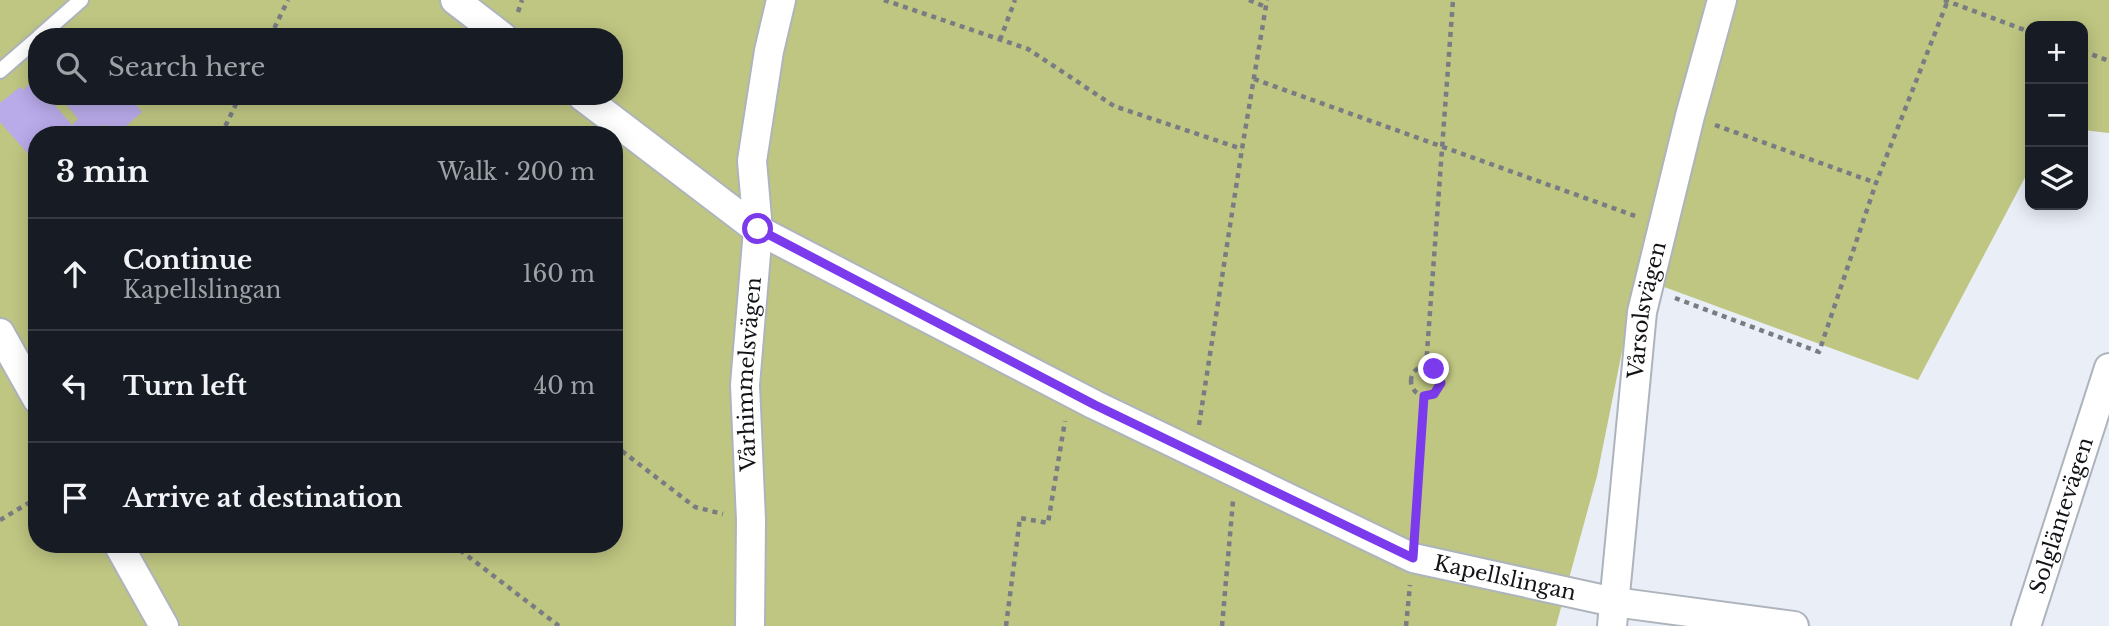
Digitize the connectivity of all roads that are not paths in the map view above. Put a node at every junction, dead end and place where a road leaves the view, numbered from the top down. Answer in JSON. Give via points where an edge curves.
{"nodes":[{"id":1,"x":81,"y":0,"type":"edge"},
{"id":2,"x":455,"y":0,"type":"edge"},
{"id":3,"x":781,"y":0,"type":"edge"},
{"id":4,"x":1722,"y":0,"type":"edge"},
{"id":5,"x":49,"y":28,"type":"edge"},
{"id":6,"x":491,"y":28,"type":"edge"},
{"id":7,"x":28,"y":46,"type":"edge"},
{"id":8,"x":2,"y":65,"type":"edge"},
{"id":9,"x":594,"y":105,"type":"edge"},
{"id":10,"x":622,"y":126,"type":"edge"},
{"id":11,"x":623,"y":127,"type":"edge"},
{"id":12,"x":758,"y":229,"type":"junction"},
{"id":13,"x":0,"y":333,"type":"edge"},
{"id":14,"x":2109,"y":368,"type":"edge"},
{"id":15,"x":28,"y":383,"type":"edge"},
{"id":16,"x":123,"y":553,"type":"edge"},
{"id":17,"x":1613,"y":614,"type":"edge"},
{"id":18,"x":164,"y":626,"type":"edge"},
{"id":19,"x":750,"y":626,"type":"edge"},
{"id":20,"x":1794,"y":626,"type":"edge"},
{"id":21,"x":2026,"y":626,"type":"edge"}],
"edges":[{"from":1,"to":5,"type":"lane"},
{"from":2,"to":6,"type":"street"},
{"from":3,"to":12,"type":"street","name":"Vårhimmelsvägen","via":[[752,161]]},
{"from":4,"to":17,"type":"street","name":"Vårsolsvägen","via":[[1642,312]]},
{"from":7,"to":8,"type":"lane"},
{"from":9,"to":10,"type":"street","name":"Kapellslingan"},
{"from":11,"to":12,"type":"street","name":"Kapellslingan"},
{"from":12,"to":17,"type":"street","name":"Kapellslingan","via":[[1071,393],[1413,558]]},
{"from":12,"to":19,"type":"street","name":"Vårhimmelsvägen","via":[[746,385]]},
{"from":13,"to":15,"type":"street"},
{"from":14,"to":21,"type":"street","name":"Solgläntevägen"},
{"from":16,"to":18,"type":"street"},
{"from":17,"to":20,"type":"street","name":"Kapellslingan"}]}
